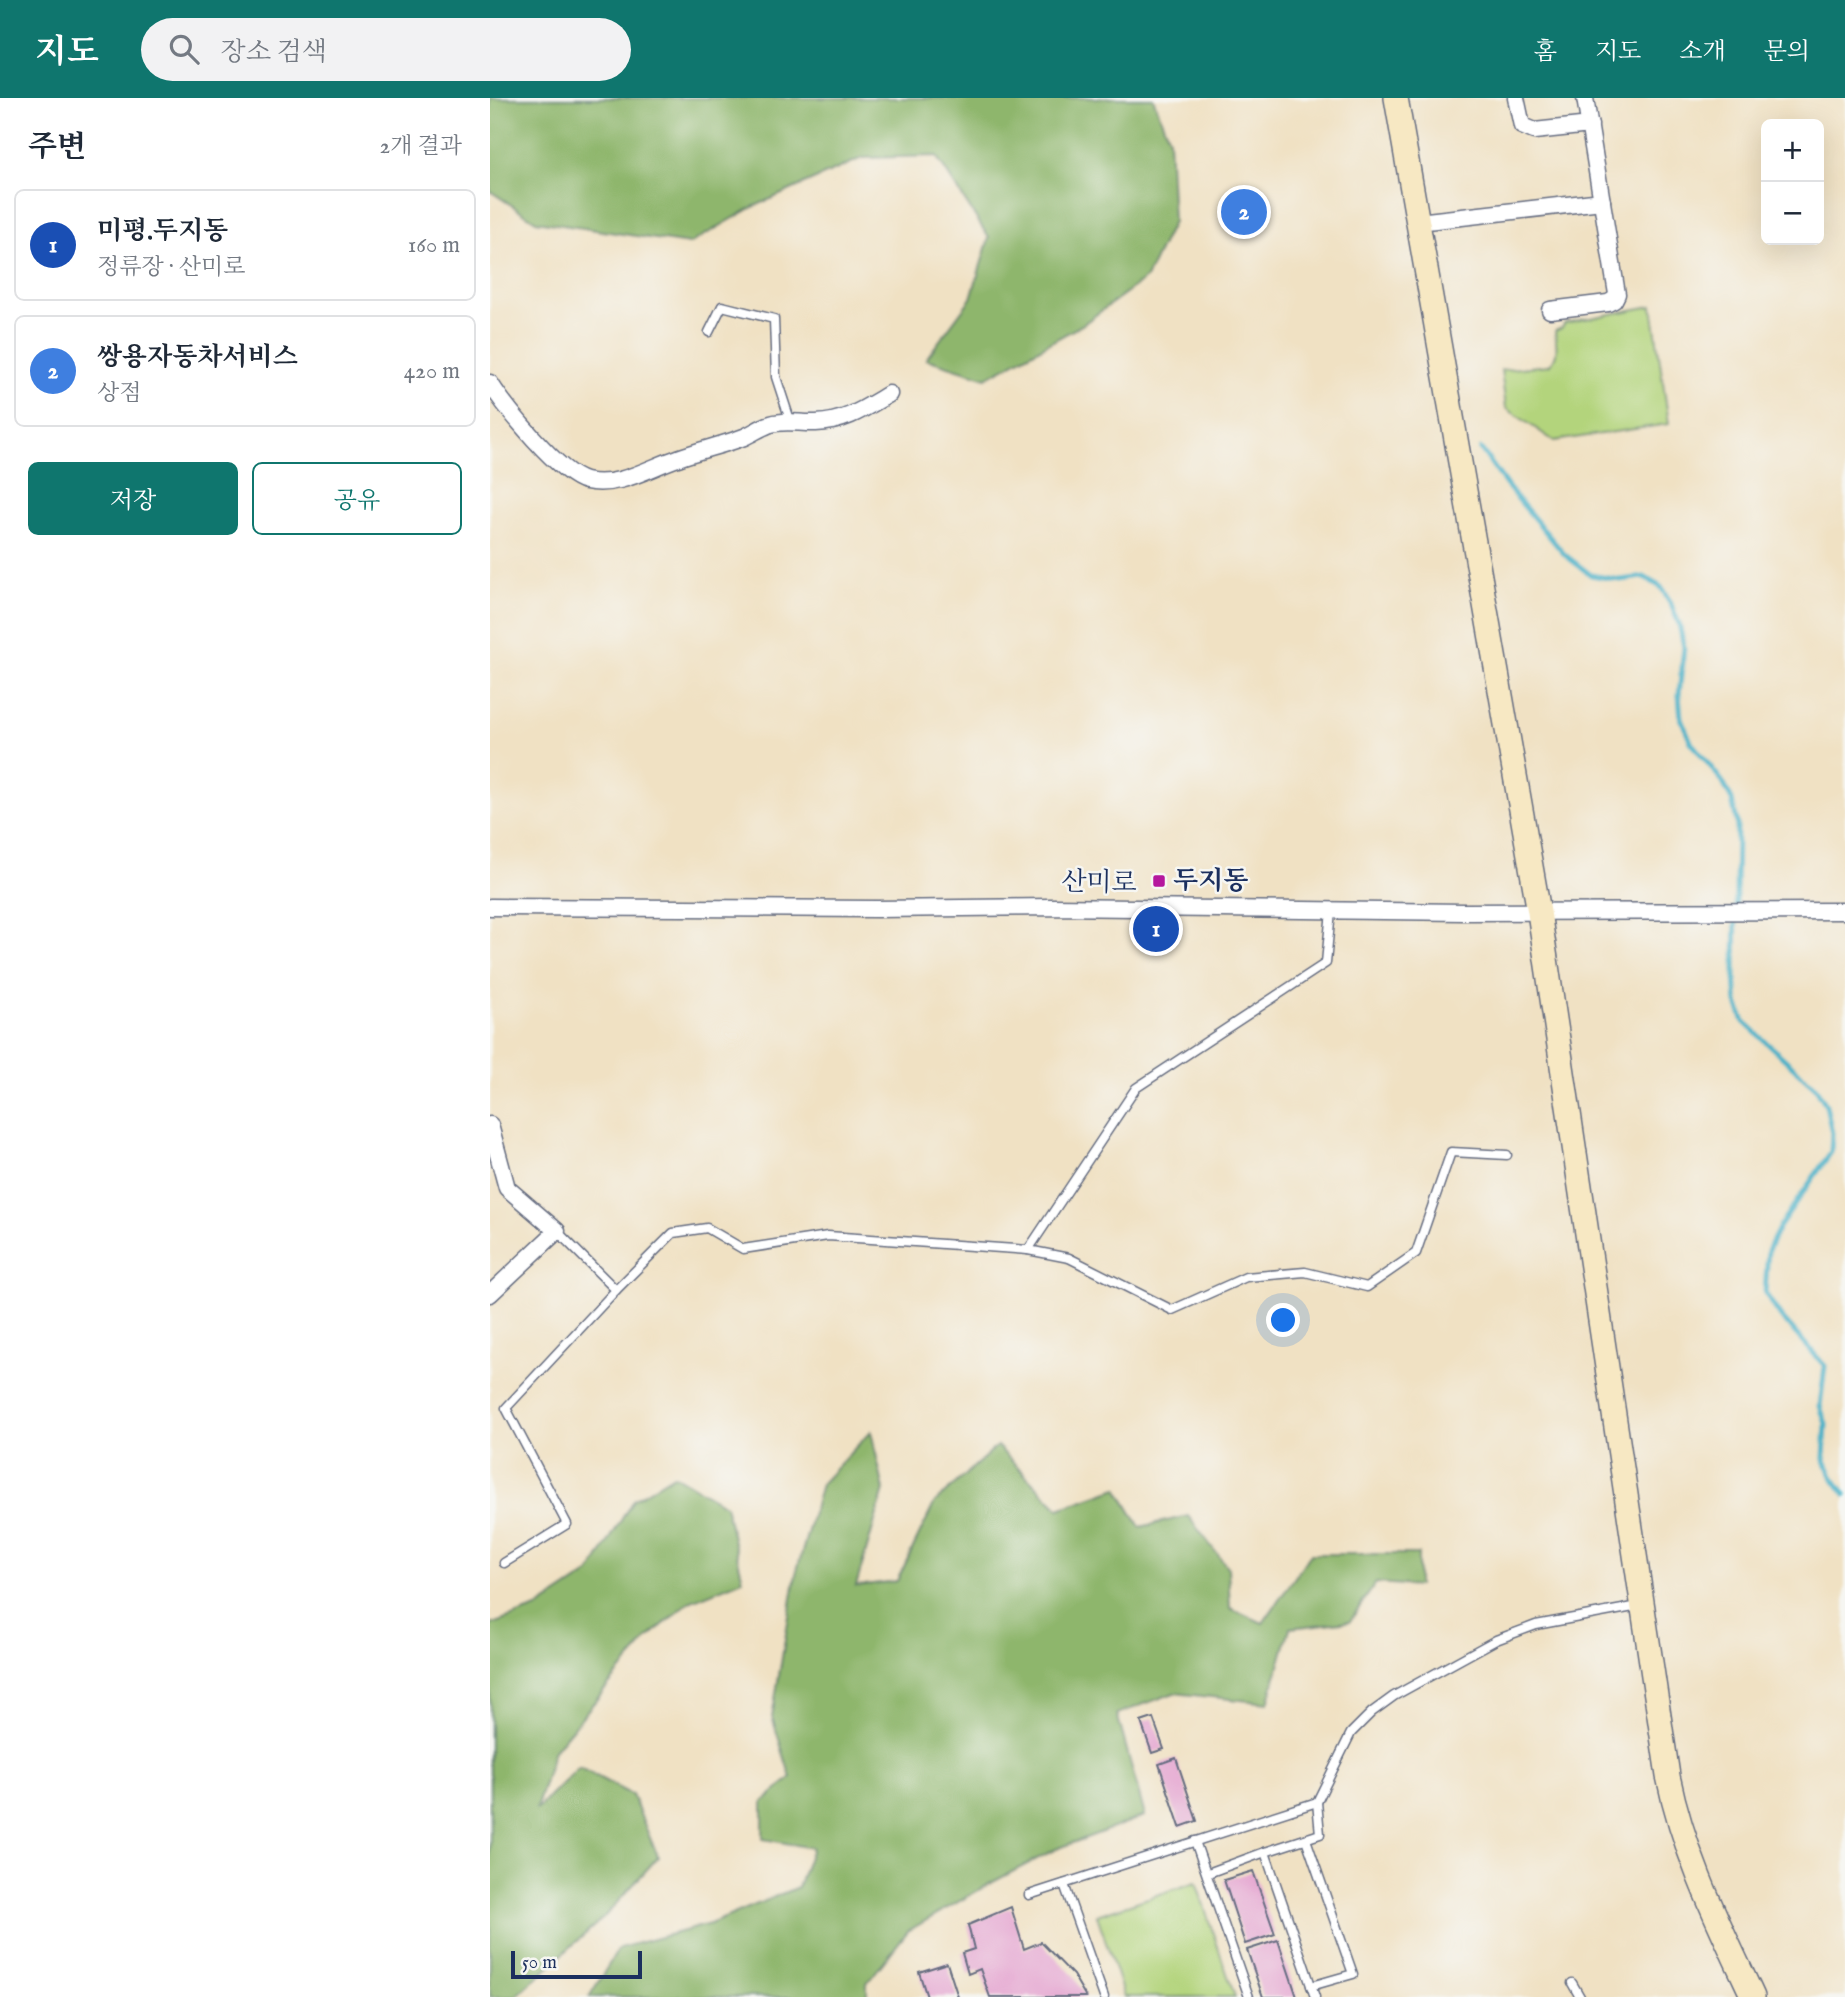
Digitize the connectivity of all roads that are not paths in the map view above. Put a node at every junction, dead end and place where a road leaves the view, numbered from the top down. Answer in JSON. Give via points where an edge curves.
{"nodes":[{"id":1,"x":1396,"y":98,"type":"edge"},
{"id":2,"x":1516,"y":98,"type":"edge"},
{"id":3,"x":1585,"y":98,"type":"edge"},
{"id":4,"x":1590,"y":125,"type":"junction"},
{"id":5,"x":1602,"y":201,"type":"junction"},
{"id":6,"x":1418,"y":222,"type":"junction"},
{"id":7,"x":1550,"y":310,"type":"dead end"},
{"id":8,"x":709,"y":332,"type":"dead end"},
{"id":9,"x":490,"y":383,"type":"edge"},
{"id":10,"x":890,"y":394,"type":"dead end"},
{"id":11,"x":791,"y":423,"type":"junction"},
{"id":12,"x":490,"y":907,"type":"edge"},
{"id":13,"x":1331,"y":911,"type":"junction"},
{"id":14,"x":1845,"y":911,"type":"edge"},
{"id":15,"x":1539,"y":912,"type":"junction"},
{"id":16,"x":490,"y":1125,"type":"edge"},
{"id":17,"x":1507,"y":1155,"type":"dead end"},
{"id":18,"x":557,"y":1231,"type":"junction"},
{"id":19,"x":1028,"y":1250,"type":"junction"},
{"id":20,"x":616,"y":1290,"type":"junction"},
{"id":21,"x":490,"y":1294,"type":"edge"},
{"id":22,"x":504,"y":1563,"type":"dead end"},
{"id":23,"x":1642,"y":1606,"type":"junction"},
{"id":24,"x":1317,"y":1802,"type":"junction"},
{"id":25,"x":1306,"y":1839,"type":"junction"},
{"id":26,"x":1195,"y":1841,"type":"junction"},
{"id":27,"x":1265,"y":1853,"type":"junction"},
{"id":28,"x":1208,"y":1872,"type":"junction"},
{"id":29,"x":1064,"y":1884,"type":"junction"},
{"id":30,"x":1029,"y":1895,"type":"dead end"},
{"id":31,"x":1572,"y":1983,"type":"dead end"},
{"id":32,"x":1311,"y":1986,"type":"junction"},
{"id":33,"x":1104,"y":1997,"type":"edge"},
{"id":34,"x":1249,"y":1997,"type":"edge"},
{"id":35,"x":1315,"y":1997,"type":"edge"},
{"id":36,"x":1580,"y":1997,"type":"edge"},
{"id":37,"x":1753,"y":1997,"type":"edge"}],
"edges":[{"from":1,"to":6,"type":"street"},
{"from":2,"to":4,"type":"street","via":[[1522,126],[1534,131]]},
{"from":3,"to":4,"type":"street"},
{"from":4,"to":5,"type":"street"},
{"from":5,"to":6,"type":"street"},
{"from":5,"to":7,"type":"street","via":[[1616,285],[1614,300]]},
{"from":6,"to":15,"type":"street"},
{"from":8,"to":11,"type":"lane","via":[[722,306],[775,319],[776,377]]},
{"from":9,"to":11,"type":"street","via":[[558,462],[583,480],[605,483],[744,437],[771,423]]},
{"from":10,"to":11,"type":"street","via":[[850,417]]},
{"from":12,"to":13,"type":"street","name":"산미로"},
{"from":13,"to":15,"type":"street","name":"산미로"},
{"from":13,"to":19,"type":"lane","via":[[1326,963],[1136,1088]]},
{"from":14,"to":15,"type":"street","name":"산미로"},
{"from":15,"to":23,"type":"street"},
{"from":16,"to":18,"type":"street","via":[[508,1188]]},
{"from":17,"to":19,"type":"lane","via":[[1451,1152],[1416,1254],[1367,1287],[1305,1272],[1246,1277],[1172,1310],[1069,1258]]},
{"from":18,"to":20,"type":"lane"},
{"from":18,"to":21,"type":"street"},
{"from":19,"to":20,"type":"lane","via":[[828,1236],[743,1249],[707,1228],[673,1233]]},
{"from":20,"to":22,"type":"lane","via":[[506,1408],[567,1524]]},
{"from":23,"to":24,"type":"lane","via":[[1536,1625],[1496,1640],[1394,1696],[1350,1733]]},
{"from":23,"to":37,"type":"street","via":[[1684,1842]]},
{"from":24,"to":25,"type":"lane","via":[[1320,1834]]},
{"from":24,"to":26,"type":"lane"},
{"from":25,"to":27,"type":"lane"},
{"from":25,"to":32,"type":"lane","via":[[1353,1974]]},
{"from":26,"to":28,"type":"lane"},
{"from":26,"to":29,"type":"lane"},
{"from":27,"to":28,"type":"lane"},
{"from":27,"to":32,"type":"lane"},
{"from":28,"to":34,"type":"lane"},
{"from":29,"to":30,"type":"lane"},
{"from":29,"to":33,"type":"lane"},
{"from":31,"to":36,"type":"lane"},
{"from":32,"to":35,"type":"lane"}]}
